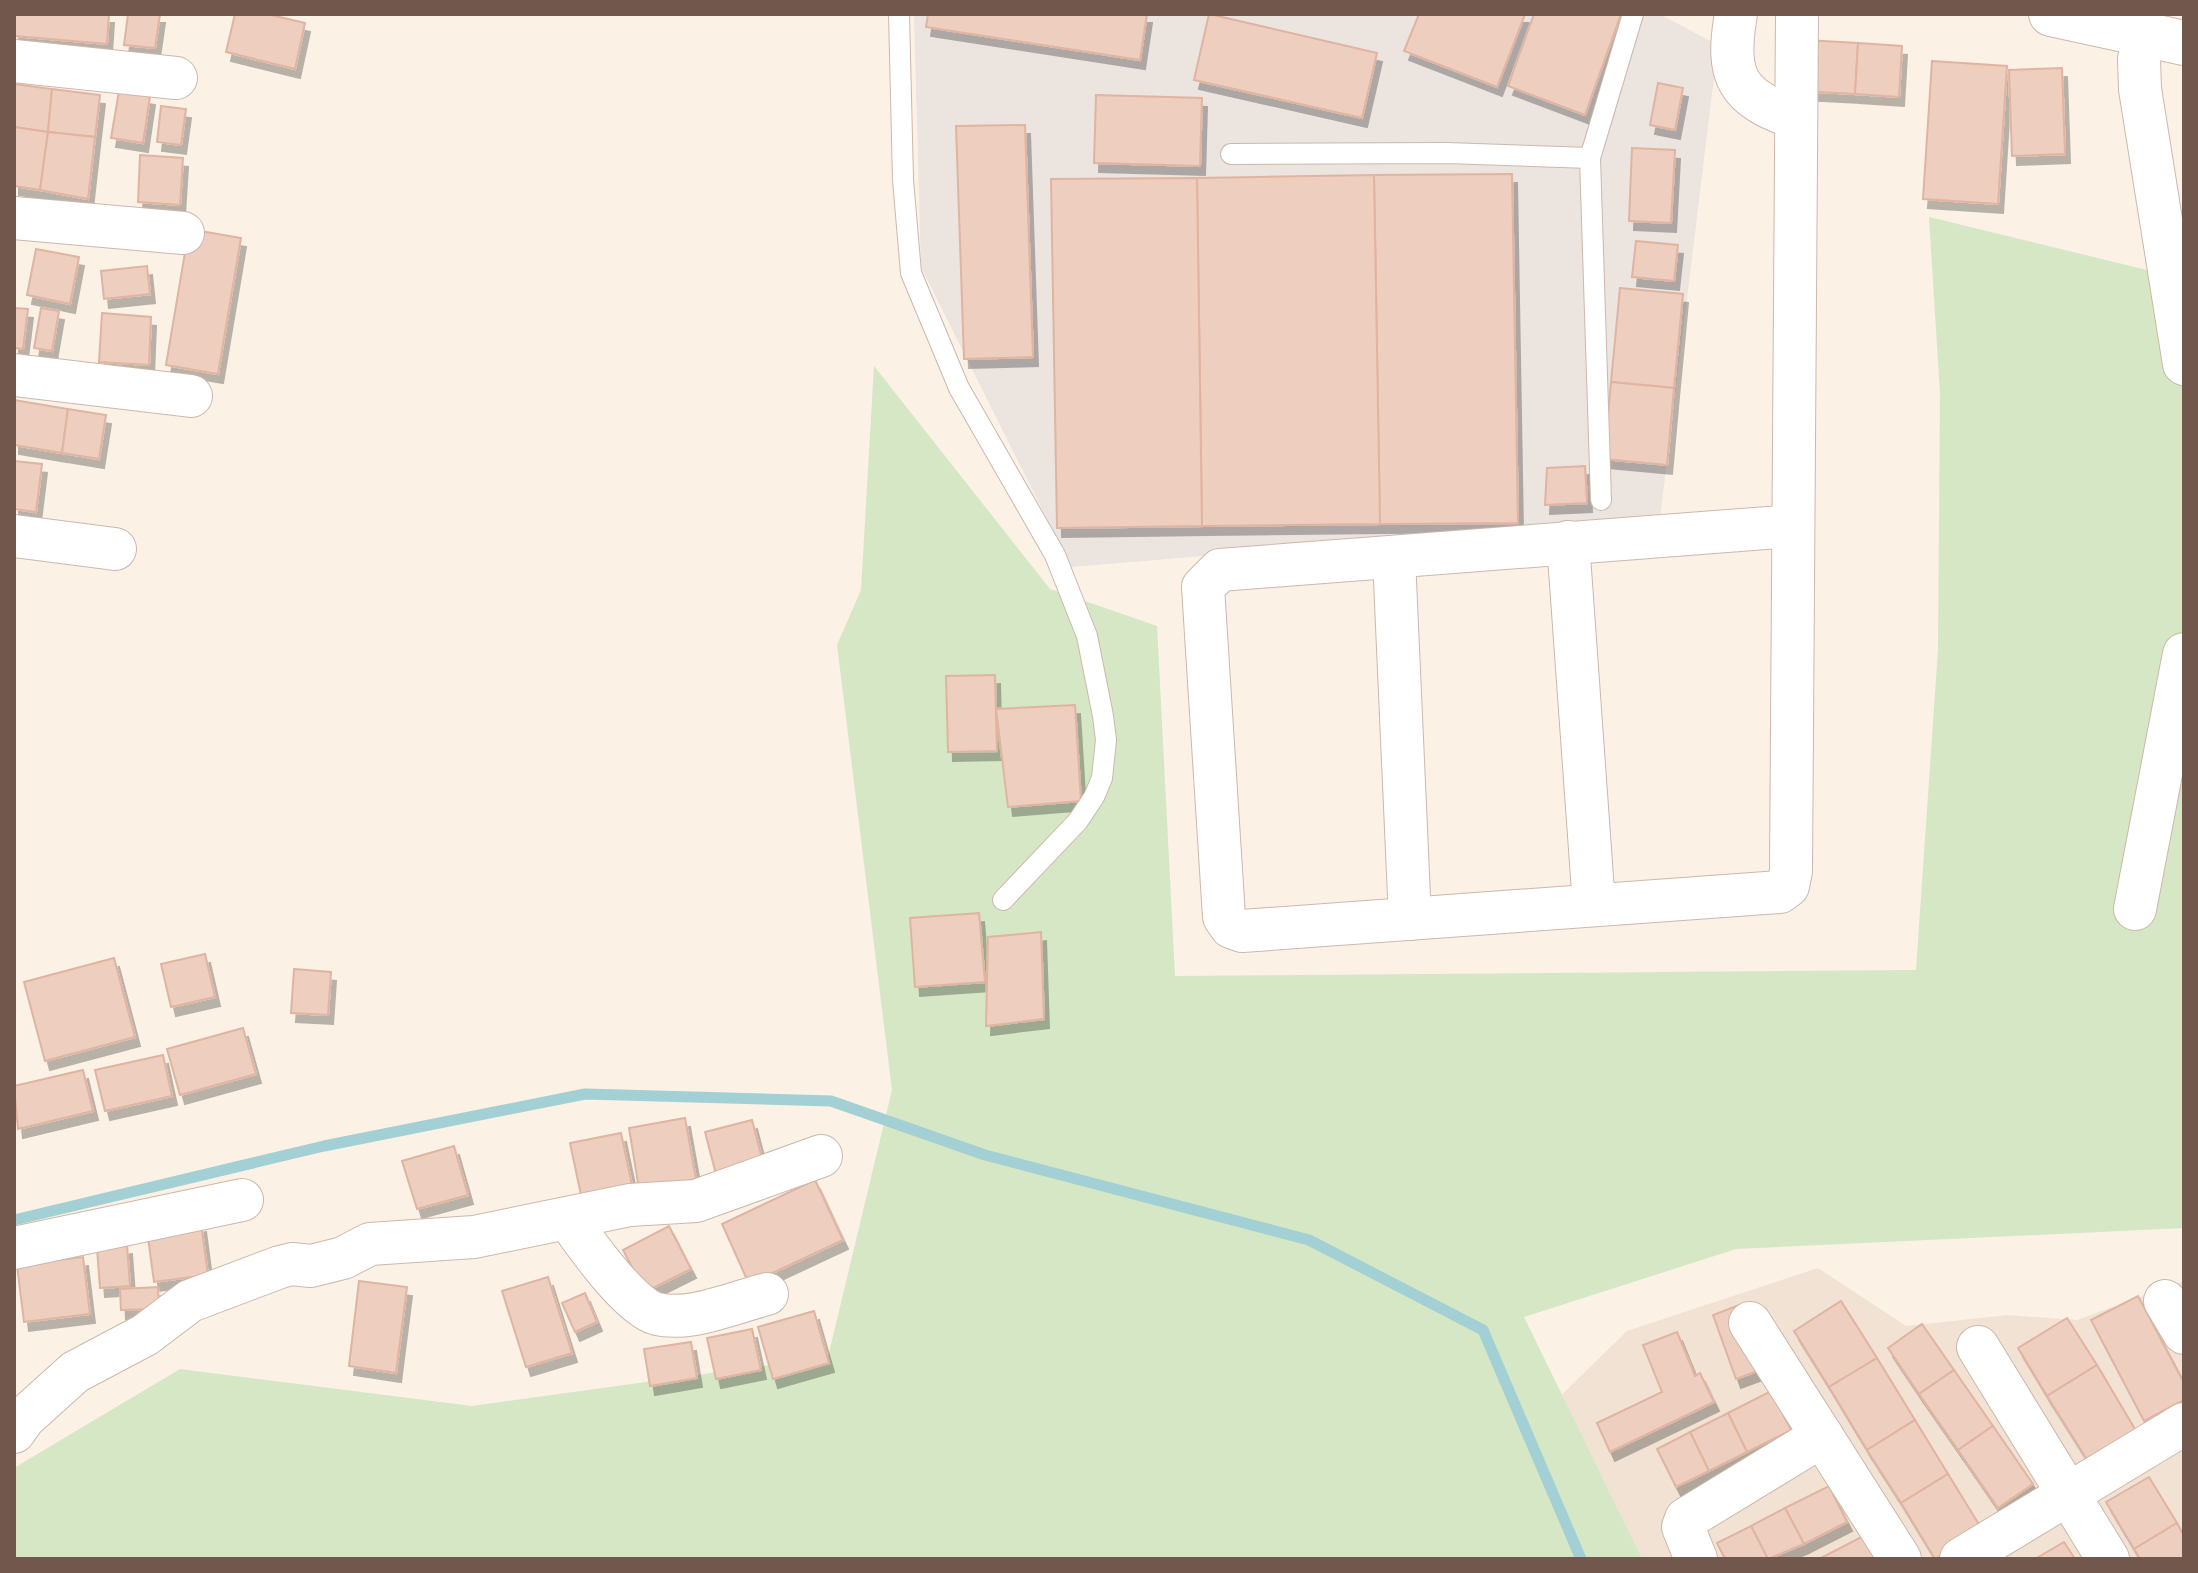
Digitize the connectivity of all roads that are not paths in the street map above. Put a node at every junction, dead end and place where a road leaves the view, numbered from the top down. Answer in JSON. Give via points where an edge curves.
{"nodes":[{"id":1,"x":899,"y":14,"type":"edge"},
{"id":2,"x":1633,"y":14,"type":"edge"},
{"id":3,"x":1736,"y":14,"type":"edge"},
{"id":4,"x":1797,"y":14,"type":"edge"},
{"id":5,"x":2051,"y":14,"type":"edge"},
{"id":6,"x":2143,"y":30,"type":"edge"},
{"id":7,"x":14,"y":61,"type":"edge"},
{"id":8,"x":176,"y":78,"type":"dead end"},
{"id":9,"x":1796,"y":118,"type":"junction"},
{"id":10,"x":1231,"y":154,"type":"dead end"},
{"id":11,"x":1590,"y":158,"type":"junction"},
{"id":12,"x":14,"y":218,"type":"edge"},
{"id":13,"x":183,"y":233,"type":"dead end"},
{"id":14,"x":2184,"y":364,"type":"edge"},
{"id":15,"x":14,"y":375,"type":"edge"},
{"id":16,"x":191,"y":396,"type":"dead end"},
{"id":17,"x":1601,"y":500,"type":"dead end"},
{"id":18,"x":1793,"y":526,"type":"junction"},
{"id":19,"x":14,"y":536,"type":"edge"},
{"id":20,"x":1568,"y":542,"type":"junction"},
{"id":21,"x":115,"y":549,"type":"dead end"},
{"id":22,"x":1394,"y":558,"type":"junction"},
{"id":23,"x":2184,"y":654,"type":"edge"},
{"id":24,"x":1003,"y":900,"type":"dead end"},
{"id":25,"x":1594,"y":905,"type":"junction"},
{"id":26,"x":2135,"y":909,"type":"dead end"},
{"id":27,"x":1410,"y":919,"type":"junction"},
{"id":28,"x":821,"y":1156,"type":"dead end"},
{"id":29,"x":242,"y":1200,"type":"dead end"},
{"id":30,"x":569,"y":1220,"type":"junction"},
{"id":31,"x":14,"y":1248,"type":"edge"},
{"id":32,"x":767,"y":1294,"type":"dead end"},
{"id":33,"x":1750,"y":1323,"type":"dead end"},
{"id":34,"x":1978,"y":1347,"type":"dead end"},
{"id":35,"x":2184,"y":1424,"type":"edge"},
{"id":36,"x":14,"y":1432,"type":"edge"},
{"id":37,"x":1822,"y":1436,"type":"junction"},
{"id":38,"x":2067,"y":1495,"type":"junction"},
{"id":39,"x":1696,"y":1559,"type":"edge"},
{"id":40,"x":1900,"y":1559,"type":"edge"},
{"id":41,"x":1961,"y":1559,"type":"edge"},
{"id":42,"x":2108,"y":1559,"type":"edge"}],
"edges":[{"from":1,"to":24,"type":"lane","via":[[911,273],[959,388],[1055,555],[1087,636],[1106,740],[1094,797]]},
{"from":2,"to":11,"type":"lane"},
{"from":3,"to":9,"type":"street","via":[[1732,64],[1742,85],[1751,98]]},
{"from":4,"to":9,"type":"street"},
{"from":5,"to":6,"type":"street"},
{"from":6,"to":14,"type":"street","via":[[2140,89]]},
{"from":7,"to":8,"type":"street"},
{"from":9,"to":18,"type":"street"},
{"from":10,"to":11,"type":"lane"},
{"from":11,"to":17,"type":"lane"},
{"from":12,"to":13,"type":"street"},
{"from":15,"to":16,"type":"street"},
{"from":18,"to":20,"type":"street"},
{"from":18,"to":25,"type":"street","via":[[1788,886],[1780,892]]},
{"from":19,"to":21,"type":"street"},
{"from":20,"to":22,"type":"street"},
{"from":20,"to":25,"type":"street"},
{"from":22,"to":27,"type":"street"},
{"from":22,"to":27,"type":"street","via":[[1220,570],[1203,587],[1224,917],[1242,931]]},
{"from":23,"to":26,"type":"street"},
{"from":25,"to":27,"type":"street"},
{"from":28,"to":30,"type":"street","via":[[696,1201],[630,1205]]},
{"from":29,"to":31,"type":"street"},
{"from":30,"to":32,"type":"street","via":[[646,1310],[670,1315],[695,1312]]},
{"from":30,"to":36,"type":"street","via":[[474,1237],[370,1244],[343,1258],[311,1266],[286,1265],[221,1288],[190,1301],[145,1335],[75,1372]]},
{"from":33,"to":37,"type":"street"},
{"from":34,"to":38,"type":"street"},
{"from":35,"to":38,"type":"street"},
{"from":37,"to":39,"type":"street","via":[[1686,1519],[1683,1527]]},
{"from":37,"to":40,"type":"street"},
{"from":38,"to":41,"type":"street"},
{"from":38,"to":42,"type":"street"}]}
